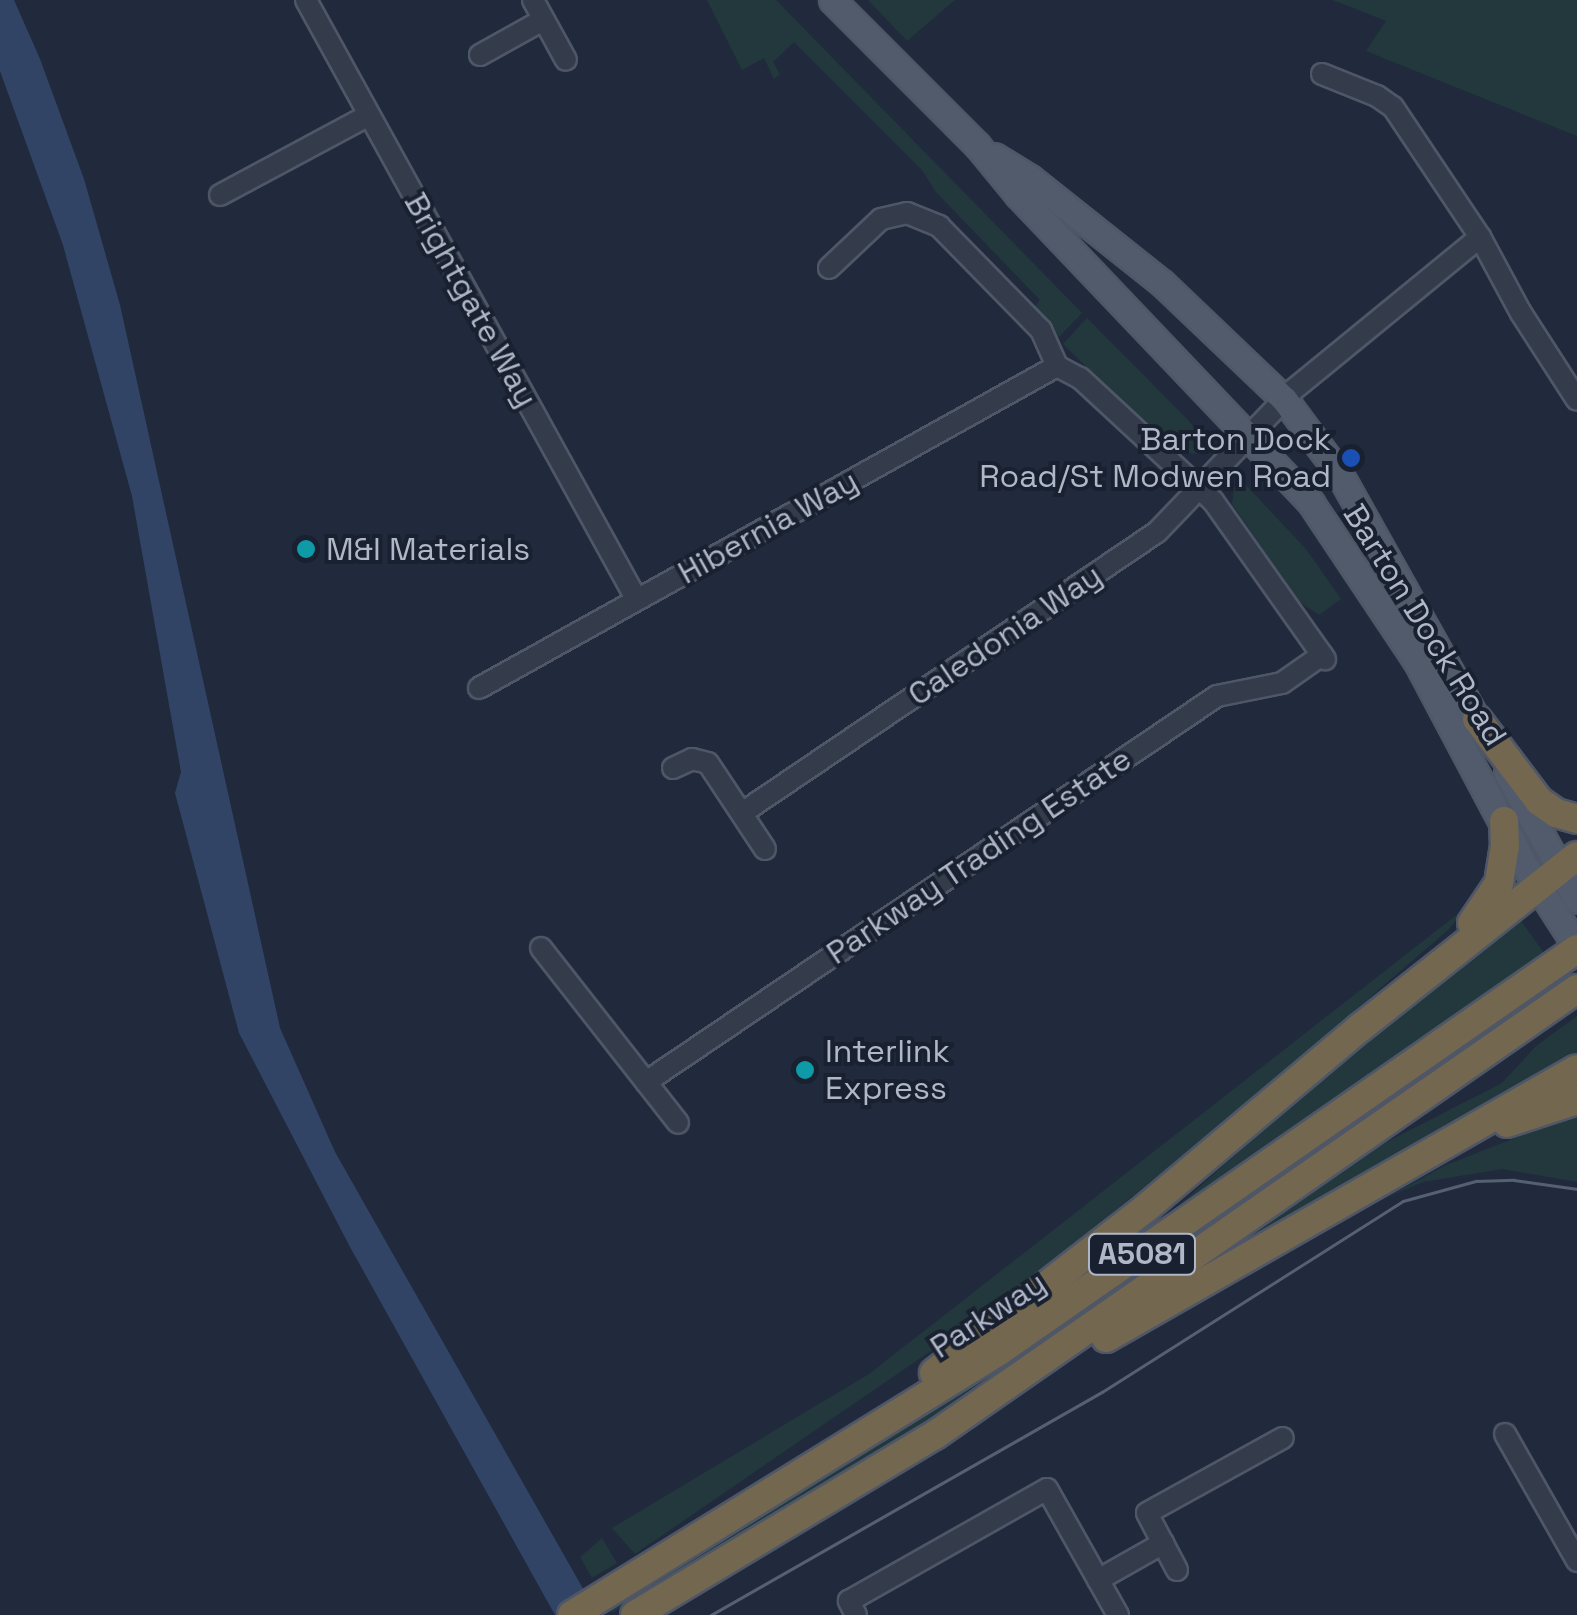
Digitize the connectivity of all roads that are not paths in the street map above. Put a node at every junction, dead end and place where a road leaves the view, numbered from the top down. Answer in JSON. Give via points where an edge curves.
{"nodes":[{"id":1,"x":306,"y":0,"type":"edge"},
{"id":2,"x":533,"y":0,"type":"edge"},
{"id":3,"x":832,"y":0,"type":"edge"},
{"id":4,"x":544,"y":20,"type":"junction"},
{"id":5,"x":480,"y":55,"type":"dead end"},
{"id":6,"x":566,"y":60,"type":"dead end"},
{"id":7,"x":1322,"y":74,"type":"dead end"},
{"id":8,"x":368,"y":115,"type":"junction"},
{"id":9,"x":977,"y":145,"type":"junction"},
{"id":10,"x":220,"y":196,"type":"dead end"},
{"id":11,"x":1480,"y":237,"type":"junction"},
{"id":12,"x":828,"y":268,"type":"dead end"},
{"id":13,"x":1058,"y":366,"type":"junction"},
{"id":14,"x":1284,"y":399,"type":"junction"},
{"id":15,"x":1577,"y":400,"type":"edge"},
{"id":16,"x":1252,"y":437,"type":"junction"},
{"id":17,"x":1201,"y":488,"type":"junction"},
{"id":18,"x":637,"y":600,"type":"junction"},
{"id":19,"x":478,"y":688,"type":"dead end"},
{"id":20,"x":1477,"y":719,"type":"junction"},
{"id":21,"x":673,"y":768,"type":"dead end"},
{"id":22,"x":742,"y":813,"type":"junction"},
{"id":23,"x":1577,"y":819,"type":"edge"},
{"id":24,"x":1504,"y":821,"type":"junction"},
{"id":25,"x":764,"y":849,"type":"dead end"},
{"id":26,"x":1568,"y":862,"type":"edge"},
{"id":27,"x":1538,"y":890,"type":"junction"},
{"id":28,"x":1577,"y":900,"type":"edge"},
{"id":29,"x":541,"y":948,"type":"dead end"},
{"id":30,"x":1577,"y":948,"type":"edge"},
{"id":31,"x":1577,"y":989,"type":"edge"},
{"id":32,"x":1361,"y":1026,"type":"junction"},
{"id":33,"x":1577,"y":1068,"type":"edge"},
{"id":34,"x":646,"y":1082,"type":"junction"},
{"id":35,"x":1577,"y":1100,"type":"edge"},
{"id":36,"x":678,"y":1123,"type":"dead end"},
{"id":37,"x":1449,"y":1142,"type":"junction"},
{"id":38,"x":1504,"y":1434,"type":"dead end"},
{"id":39,"x":935,"y":1435,"type":"junction"},
{"id":40,"x":1283,"y":1438,"type":"dead end"},
{"id":41,"x":802,"y":1475,"type":"junction"},
{"id":42,"x":1163,"y":1543,"type":"junction"},
{"id":43,"x":1577,"y":1561,"type":"edge"},
{"id":44,"x":1177,"y":1570,"type":"dead end"},
{"id":45,"x":1098,"y":1580,"type":"junction"},
{"id":46,"x":640,"y":1612,"type":"edge"},
{"id":47,"x":572,"y":1615,"type":"edge"},
{"id":48,"x":856,"y":1615,"type":"edge"},
{"id":49,"x":1118,"y":1615,"type":"edge"}],
"edges":[{"from":1,"to":8,"type":"street","name":"Brightgate Way"},
{"from":2,"to":4,"type":"street"},
{"from":3,"to":9,"type":"main road","name":"Barton Dock Road"},
{"from":4,"to":5,"type":"street"},
{"from":4,"to":6,"type":"street"},
{"from":7,"to":11,"type":"street","via":[[1392,107]]},
{"from":8,"to":10,"type":"street"},
{"from":8,"to":18,"type":"street","name":"Brightgate Way"},
{"from":9,"to":14,"type":"main road","name":"Barton Dock Road","via":[[1030,178],[1162,283]]},
{"from":9,"to":16,"type":"main road","name":"Barton Dock Road"},
{"from":11,"to":14,"type":"street","name":"Caledonia Way"},
{"from":11,"to":15,"type":"street"},
{"from":12,"to":13,"type":"street","via":[[881,219],[926,217],[1030,318]]},
{"from":13,"to":17,"type":"street","via":[[1080,378]]},
{"from":13,"to":18,"type":"street","name":"Hibernia Way"},
{"from":14,"to":16,"type":"street","name":"Caledonia Way"},
{"from":14,"to":20,"type":"main road","name":"Barton Dock Road","via":[[1339,473]]},
{"from":16,"to":17,"type":"street","name":"Caledonia Way"},
{"from":16,"to":24,"type":"main road","name":"Barton Dock Road","via":[[1311,503],[1374,592]]},
{"from":17,"to":22,"type":"street","name":"Caledonia Way","via":[[1145,540]]},
{"from":17,"to":34,"type":"street","name":"Parkway Trading Estate","via":[[1324,657],[1282,682],[1217,696]]},
{"from":18,"to":19,"type":"street","name":"Hibernia Way"},
{"from":20,"to":23,"type":"highway","via":[[1539,801]]},
{"from":20,"to":26,"type":"main road","name":"Barton Dock Road"},
{"from":21,"to":22,"type":"street","via":[[692,759],[708,763]]},
{"from":22,"to":25,"type":"street"},
{"from":24,"to":27,"type":"main road","name":"Barton Dock Road"},
{"from":24,"to":32,"type":"highway","number":"A5081","via":[[1503,866],[1493,897]]},
{"from":26,"to":27,"type":"highway"},
{"from":26,"to":28,"type":"main road","name":"Barton Dock Road"},
{"from":27,"to":30,"type":"main road","name":"Barton Dock Road"},
{"from":27,"to":32,"type":"highway","number":"A5081"},
{"from":29,"to":34,"type":"street"},
{"from":30,"to":41,"type":"highway","name":"Parkway","number":"A5081","via":[[999,1352]]},
{"from":31,"to":39,"type":"highway","name":"Parkway","number":"A5081"},
{"from":32,"to":41,"type":"highway","number":"A5081","via":[[1147,1207]]},
{"from":33,"to":37,"type":"highway","number":"A5081"},
{"from":34,"to":36,"type":"street"},
{"from":35,"to":37,"type":"highway","number":"A5081"},
{"from":37,"to":39,"type":"highway","number":"A5081"},
{"from":38,"to":43,"type":"street"},
{"from":39,"to":46,"type":"highway","name":"Parkway","number":"A5081"},
{"from":40,"to":42,"type":"street","via":[[1147,1514]]},
{"from":41,"to":47,"type":"highway","name":"Parkway","number":"A5081"},
{"from":42,"to":44,"type":"street"},
{"from":42,"to":45,"type":"street"},
{"from":45,"to":48,"type":"street","via":[[1048,1489],[849,1601]]},
{"from":45,"to":49,"type":"street"}]}
